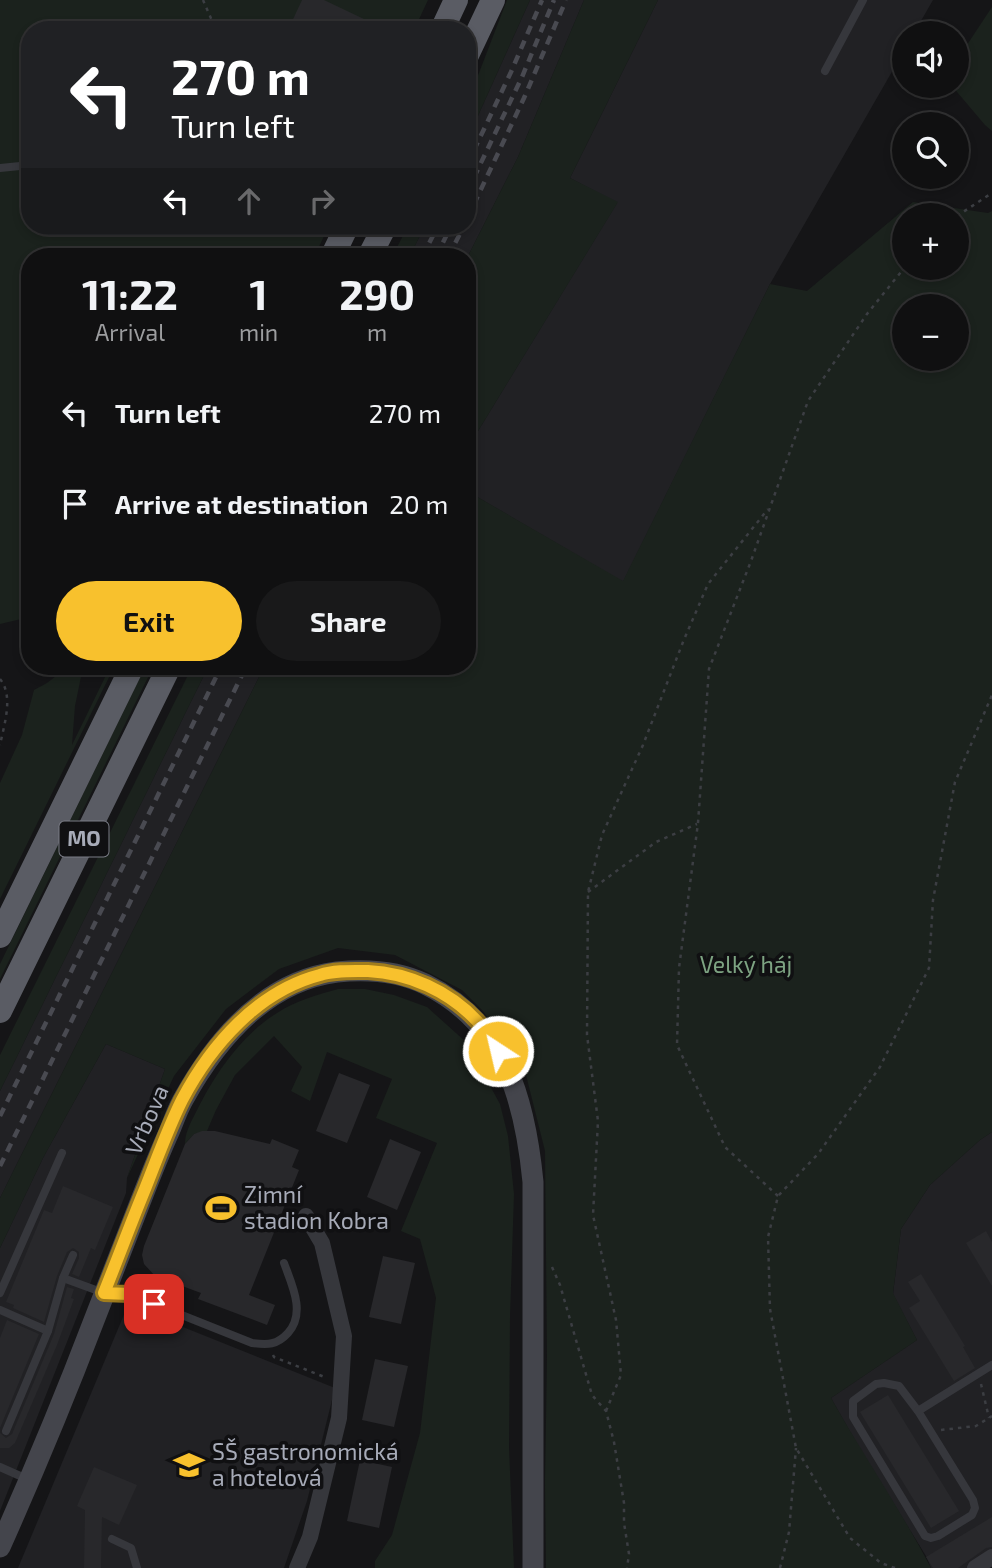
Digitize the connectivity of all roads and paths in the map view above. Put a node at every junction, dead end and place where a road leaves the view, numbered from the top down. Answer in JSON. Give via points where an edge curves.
{"nodes":[{"id":1,"x":203,"y":0,"type":"edge"},
{"id":2,"x":456,"y":0,"type":"edge"},
{"id":3,"x":493,"y":0,"type":"edge"},
{"id":4,"x":863,"y":0,"type":"edge"},
{"id":5,"x":212,"y":21,"type":"edge"},
{"id":6,"x":446,"y":21,"type":"edge"},
{"id":7,"x":476,"y":36,"type":"edge"},
{"id":8,"x":825,"y":71,"type":"dead end"},
{"id":9,"x":21,"y":167,"type":"edge"},
{"id":10,"x":0,"y":168,"type":"edge"},
{"id":11,"x":992,"y":193,"type":"edge"},
{"id":12,"x":969,"y":208,"type":"edge"},
{"id":13,"x":894,"y":280,"type":"edge"},
{"id":14,"x":770,"y":506,"type":"junction"},
{"id":15,"x":128,"y":675,"type":"edge"},
{"id":16,"x":165,"y":675,"type":"edge"},
{"id":17,"x":0,"y":679,"type":"edge"},
{"id":18,"x":992,"y":695,"type":"edge"},
{"id":19,"x":0,"y":745,"type":"edge"},
{"id":20,"x":698,"y":823,"type":"junction"},
{"id":21,"x":588,"y":892,"type":"junction"},
{"id":22,"x":0,"y":936,"type":"edge"},
{"id":23,"x":0,"y":1011,"type":"edge"},
{"id":24,"x":62,"y":1153,"type":"dead end"},
{"id":25,"x":778,"y":1196,"type":"junction"},
{"id":26,"x":306,"y":1216,"type":"dead end"},
{"id":27,"x":73,"y":1255,"type":"dead end"},
{"id":28,"x":284,"y":1263,"type":"dead end"},
{"id":29,"x":551,"y":1265,"type":"dead end"},
{"id":30,"x":63,"y":1278,"type":"junction"},
{"id":31,"x":0,"y":1293,"type":"edge"},
{"id":32,"x":104,"y":1293,"type":"junction"},
{"id":33,"x":0,"y":1310,"type":"edge"},
{"id":34,"x":48,"y":1331,"type":"junction"},
{"id":35,"x":268,"y":1345,"type":"junction"},
{"id":36,"x":992,"y":1365,"type":"edge"},
{"id":37,"x":979,"y":1373,"type":"junction"},
{"id":38,"x":341,"y":1383,"type":"junction"},
{"id":39,"x":606,"y":1411,"type":"junction"},
{"id":40,"x":918,"y":1411,"type":"junction"},
{"id":41,"x":990,"y":1417,"type":"edge"},
{"id":42,"x":6,"y":1431,"type":"dead end"},
{"id":43,"x":931,"y":1432,"type":"junction"},
{"id":44,"x":796,"y":1448,"type":"junction"},
{"id":45,"x":0,"y":1467,"type":"edge"},
{"id":46,"x":30,"y":1480,"type":"junction"},
{"id":47,"x":112,"y":1539,"type":"dead end"},
{"id":48,"x":0,"y":1548,"type":"edge"},
{"id":49,"x":992,"y":1557,"type":"edge"},
{"id":50,"x":137,"y":1568,"type":"edge"},
{"id":51,"x":297,"y":1568,"type":"edge"},
{"id":52,"x":533,"y":1568,"type":"edge"},
{"id":53,"x":627,"y":1568,"type":"edge"},
{"id":54,"x":780,"y":1568,"type":"edge"},
{"id":55,"x":895,"y":1568,"type":"edge"},
{"id":56,"x":975,"y":1568,"type":"edge"}],
"edges":[{"from":1,"to":5,"type":"path"},
{"from":2,"to":6,"type":"highway"},
{"from":3,"to":7,"type":"highway"},
{"from":4,"to":8,"type":"lane"},
{"from":9,"to":10,"type":"lane"},
{"from":11,"to":12,"type":"path"},
{"from":13,"to":14,"type":"path","via":[[808,401]]},
{"from":14,"to":20,"type":"path","via":[[709,669]]},
{"from":14,"to":21,"type":"path","via":[[708,584],[602,835]]},
{"from":15,"to":22,"type":"highway","number":"MO"},
{"from":16,"to":23,"type":"highway","number":"MO"},
{"from":17,"to":19,"type":"path","via":[[6,686]]},
{"from":18,"to":25,"type":"path","via":[[955,782],[933,900],[929,968],[880,1067],[818,1154]]},
{"from":20,"to":21,"type":"path","via":[[656,842]]},
{"from":20,"to":25,"type":"path","via":[[679,968],[677,1045],[725,1147]]},
{"from":21,"to":39,"type":"path","via":[[587,1035],[598,1122],[593,1215],[616,1320],[621,1375]]},
{"from":24,"to":31,"type":"lane"},
{"from":25,"to":44,"type":"path","via":[[768,1237],[769,1309]]},
{"from":26,"to":38,"type":"street","via":[[322,1243],[344,1336]]},
{"from":27,"to":30,"type":"lane"},
{"from":28,"to":35,"type":"lane","via":[[295,1293],[295,1325]]},
{"from":29,"to":39,"type":"path","via":[[592,1395]]},
{"from":30,"to":32,"type":"lane"},
{"from":30,"to":34,"type":"lane"},
{"from":32,"to":35,"type":"lane","via":[[129,1294],[252,1343]]},
{"from":32,"to":46,"type":"main road","name":"Vrbova"},
{"from":32,"to":52,"type":"main road","name":"Vrbova","via":[[183,1100],[230,1032],[257,1006],[321,974],[350,971],[402,976],[451,999],[477,1021],[498,1051],[513,1082],[529,1142],[533,1182]]},
{"from":33,"to":34,"type":"lane"},
{"from":34,"to":42,"type":"lane"},
{"from":35,"to":38,"type":"path","via":[[274,1357]]},
{"from":36,"to":37,"type":"lane"},
{"from":37,"to":40,"type":"lane"},
{"from":37,"to":41,"type":"path"},
{"from":38,"to":51,"type":"street","via":[[339,1418],[310,1537]]},
{"from":39,"to":53,"type":"path","via":[[621,1480]]},
{"from":40,"to":43,"type":"lane"},
{"from":40,"to":43,"type":"lane","via":[[899,1386],[884,1383],[853,1401],[853,1417],[925,1536],[931,1538],[972,1515],[975,1508]]},
{"from":41,"to":43,"type":"path","via":[[976,1426]]},
{"from":44,"to":54,"type":"path","via":[[789,1532]]},
{"from":44,"to":55,"type":"path","via":[[850,1538],[881,1563]]},
{"from":45,"to":46,"type":"lane"},
{"from":46,"to":48,"type":"main road","name":"Vrbova"},
{"from":47,"to":50,"type":"lane","via":[[131,1548]]},
{"from":49,"to":56,"type":"street"}]}
